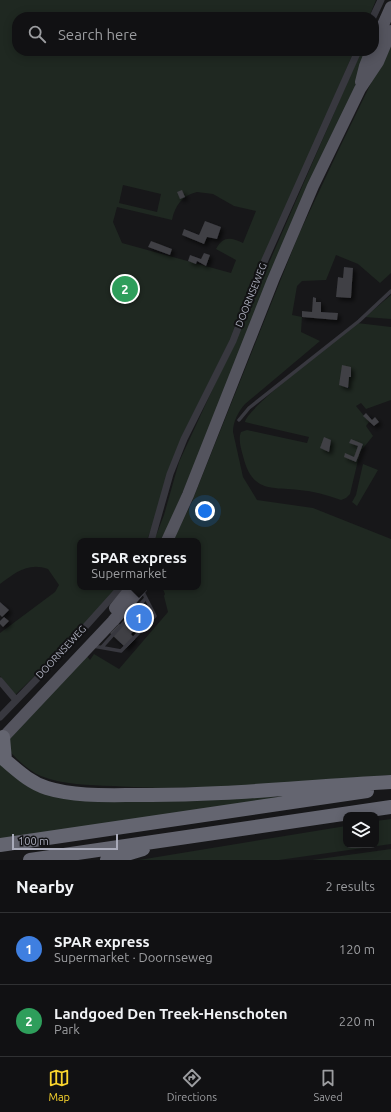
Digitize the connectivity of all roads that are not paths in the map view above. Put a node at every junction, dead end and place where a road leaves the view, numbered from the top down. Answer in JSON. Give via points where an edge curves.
{"nodes":[{"id":1,"x":381,"y":0,"type":"edge"},
{"id":2,"x":391,"y":7,"type":"edge"},
{"id":3,"x":375,"y":12,"type":"edge"},
{"id":4,"x":391,"y":31,"type":"edge"},
{"id":5,"x":379,"y":34,"type":"edge"},
{"id":6,"x":356,"y":56,"type":"edge"},
{"id":7,"x":369,"y":56,"type":"edge"},
{"id":8,"x":360,"y":89,"type":"junction"},
{"id":9,"x":391,"y":291,"type":"edge"},
{"id":10,"x":239,"y":420,"type":"dead end"},
{"id":11,"x":188,"y":495,"type":"junction"},
{"id":12,"x":152,"y":538,"type":"edge"},
{"id":13,"x":164,"y":538,"type":"edge"},
{"id":14,"x":168,"y":538,"type":"edge"},
{"id":15,"x":118,"y":590,"type":"edge"},
{"id":16,"x":140,"y":590,"type":"edge"},
{"id":17,"x":94,"y":643,"type":"junction"},
{"id":18,"x":0,"y":681,"type":"edge"},
{"id":19,"x":16,"y":700,"type":"junction"},
{"id":20,"x":0,"y":717,"type":"edge"},
{"id":21,"x":1,"y":736,"type":"edge"},
{"id":22,"x":3,"y":758,"type":"edge"},
{"id":23,"x":391,"y":782,"type":"edge"},
{"id":24,"x":391,"y":788,"type":"edge"},
{"id":25,"x":391,"y":807,"type":"edge"},
{"id":26,"x":168,"y":839,"type":"junction"},
{"id":27,"x":0,"y":845,"type":"edge"},
{"id":28,"x":30,"y":860,"type":"edge"},
{"id":29,"x":107,"y":860,"type":"edge"}],
"edges":[{"from":1,"to":3,"type":"street"},
{"from":2,"to":5,"type":"main road"},
{"from":4,"to":8,"type":"main road","name":"DOORNSEWEG","via":[[378,62]]},
{"from":6,"to":12,"type":"street","name":"DOORNSEWEG","via":[[233,341],[184,439],[170,474]]},
{"from":7,"to":8,"type":"main road","name":"DOORNSEWEG"},
{"from":8,"to":11,"type":"main road","name":"DOORNSEWEG","via":[[313,186],[276,273]]},
{"from":9,"to":10,"type":"lane","via":[[359,320],[249,408]]},
{"from":11,"to":13,"type":"main road","name":"DOORNSEWEG"},
{"from":11,"to":14,"type":"main road","name":"DOORNSEWEG"},
{"from":15,"to":19,"type":"street","name":"DOORNSEWEG"},
{"from":16,"to":17,"type":"main road","name":"DOORNSEWEG"},
{"from":16,"to":17,"type":"lane","name":"DOORNSEWEG","via":[[155,616],[121,651]]},
{"from":17,"to":21,"type":"main road","name":"DOORNSEWEG"},
{"from":18,"to":19,"type":"street"},
{"from":19,"to":20,"type":"street","name":"DOORNSEWEG"},
{"from":21,"to":22,"type":"highway"},
{"from":22,"to":23,"type":"highway","via":[[28,779],[45,787],[98,794],[234,793]]},
{"from":24,"to":27,"type":"highway"},
{"from":25,"to":26,"type":"highway"},
{"from":26,"to":28,"type":"highway"},
{"from":26,"to":29,"type":"highway"}]}
